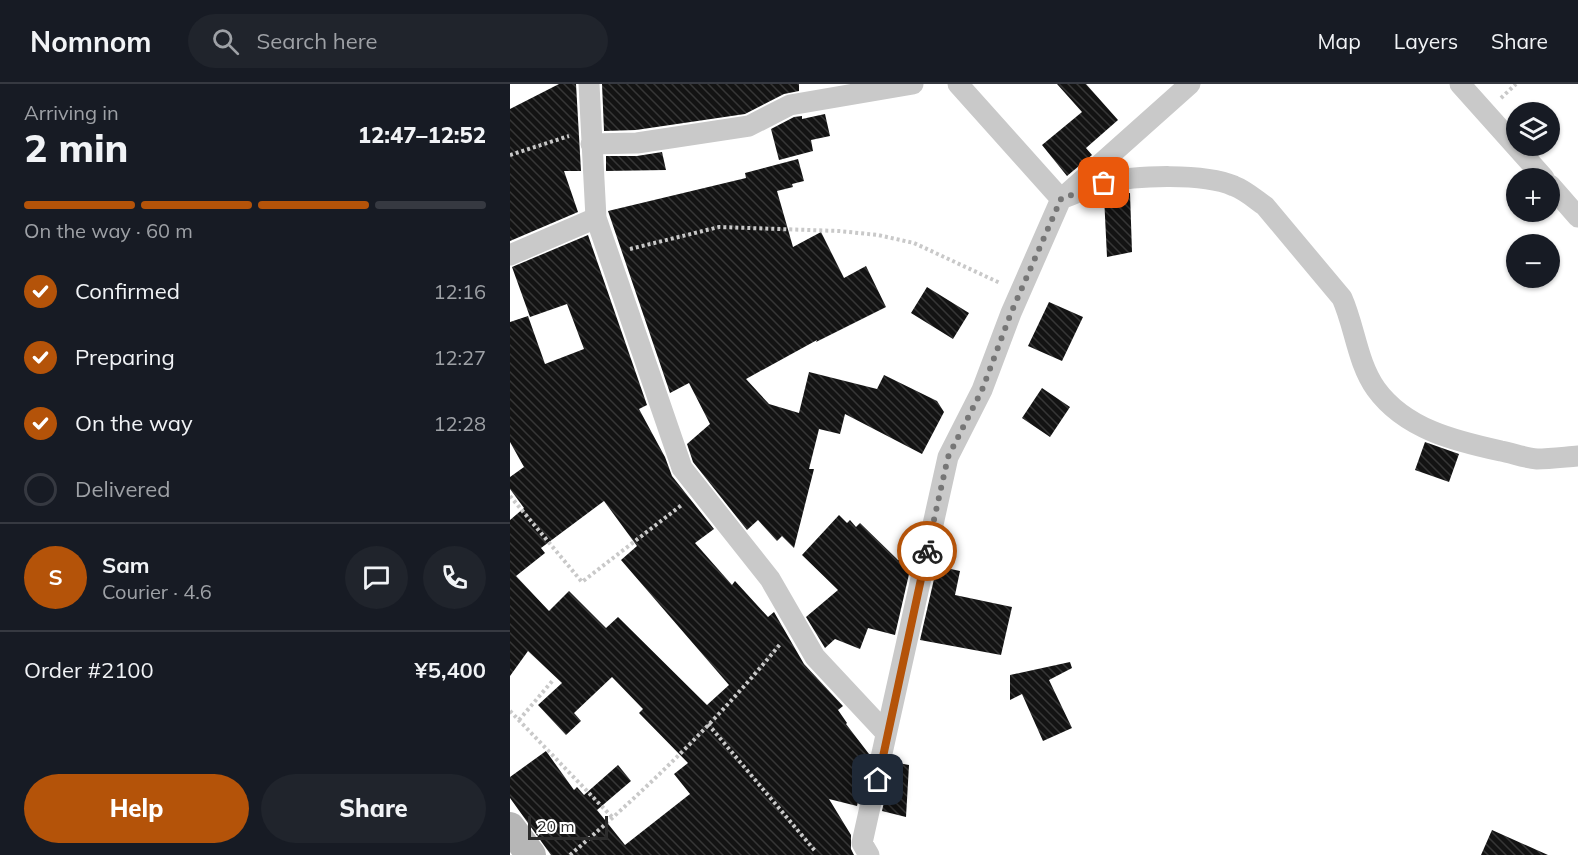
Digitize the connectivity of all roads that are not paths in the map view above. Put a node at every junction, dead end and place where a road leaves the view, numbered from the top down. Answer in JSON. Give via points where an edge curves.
{"nodes":[{"id":1,"x":590,"y":84,"type":"edge"},
{"id":2,"x":913,"y":84,"type":"edge"},
{"id":3,"x":958,"y":84,"type":"edge"},
{"id":4,"x":1190,"y":84,"type":"edge"},
{"id":5,"x":1460,"y":84,"type":"edge"},
{"id":6,"x":591,"y":137,"type":"junction"},
{"id":7,"x":1535,"y":168,"type":"edge"},
{"id":8,"x":1560,"y":196,"type":"edge"},
{"id":9,"x":1061,"y":199,"type":"junction"},
{"id":10,"x":1578,"y":217,"type":"edge"},
{"id":11,"x":596,"y":218,"type":"junction"},
{"id":12,"x":510,"y":255,"type":"edge"},
{"id":13,"x":1578,"y":456,"type":"edge"},
{"id":14,"x":886,"y":733,"type":"junction"},
{"id":15,"x":510,"y":827,"type":"edge"},
{"id":16,"x":531,"y":855,"type":"edge"},
{"id":17,"x":869,"y":855,"type":"edge"}],
"edges":[{"from":1,"to":6,"type":"street"},
{"from":2,"to":6,"type":"street","via":[[790,105],[749,126],[637,143]]},
{"from":3,"to":9,"type":"street"},
{"from":4,"to":9,"type":"street"},
{"from":5,"to":7,"type":"street"},
{"from":6,"to":11,"type":"street"},
{"from":8,"to":10,"type":"street"},
{"from":9,"to":13,"type":"street","via":[[1104,183],[1141,177],[1195,178],[1233,185],[1265,206],[1342,298],[1361,358],[1375,388],[1394,410],[1432,432],[1472,444],[1536,459]]},
{"from":9,"to":14,"type":"street","via":[[982,390],[948,457]]},
{"from":11,"to":12,"type":"street"},
{"from":11,"to":14,"type":"street","via":[[682,468],[770,579],[815,657]]},
{"from":14,"to":17,"type":"street","via":[[862,843]]},
{"from":15,"to":16,"type":"main road"}]}
